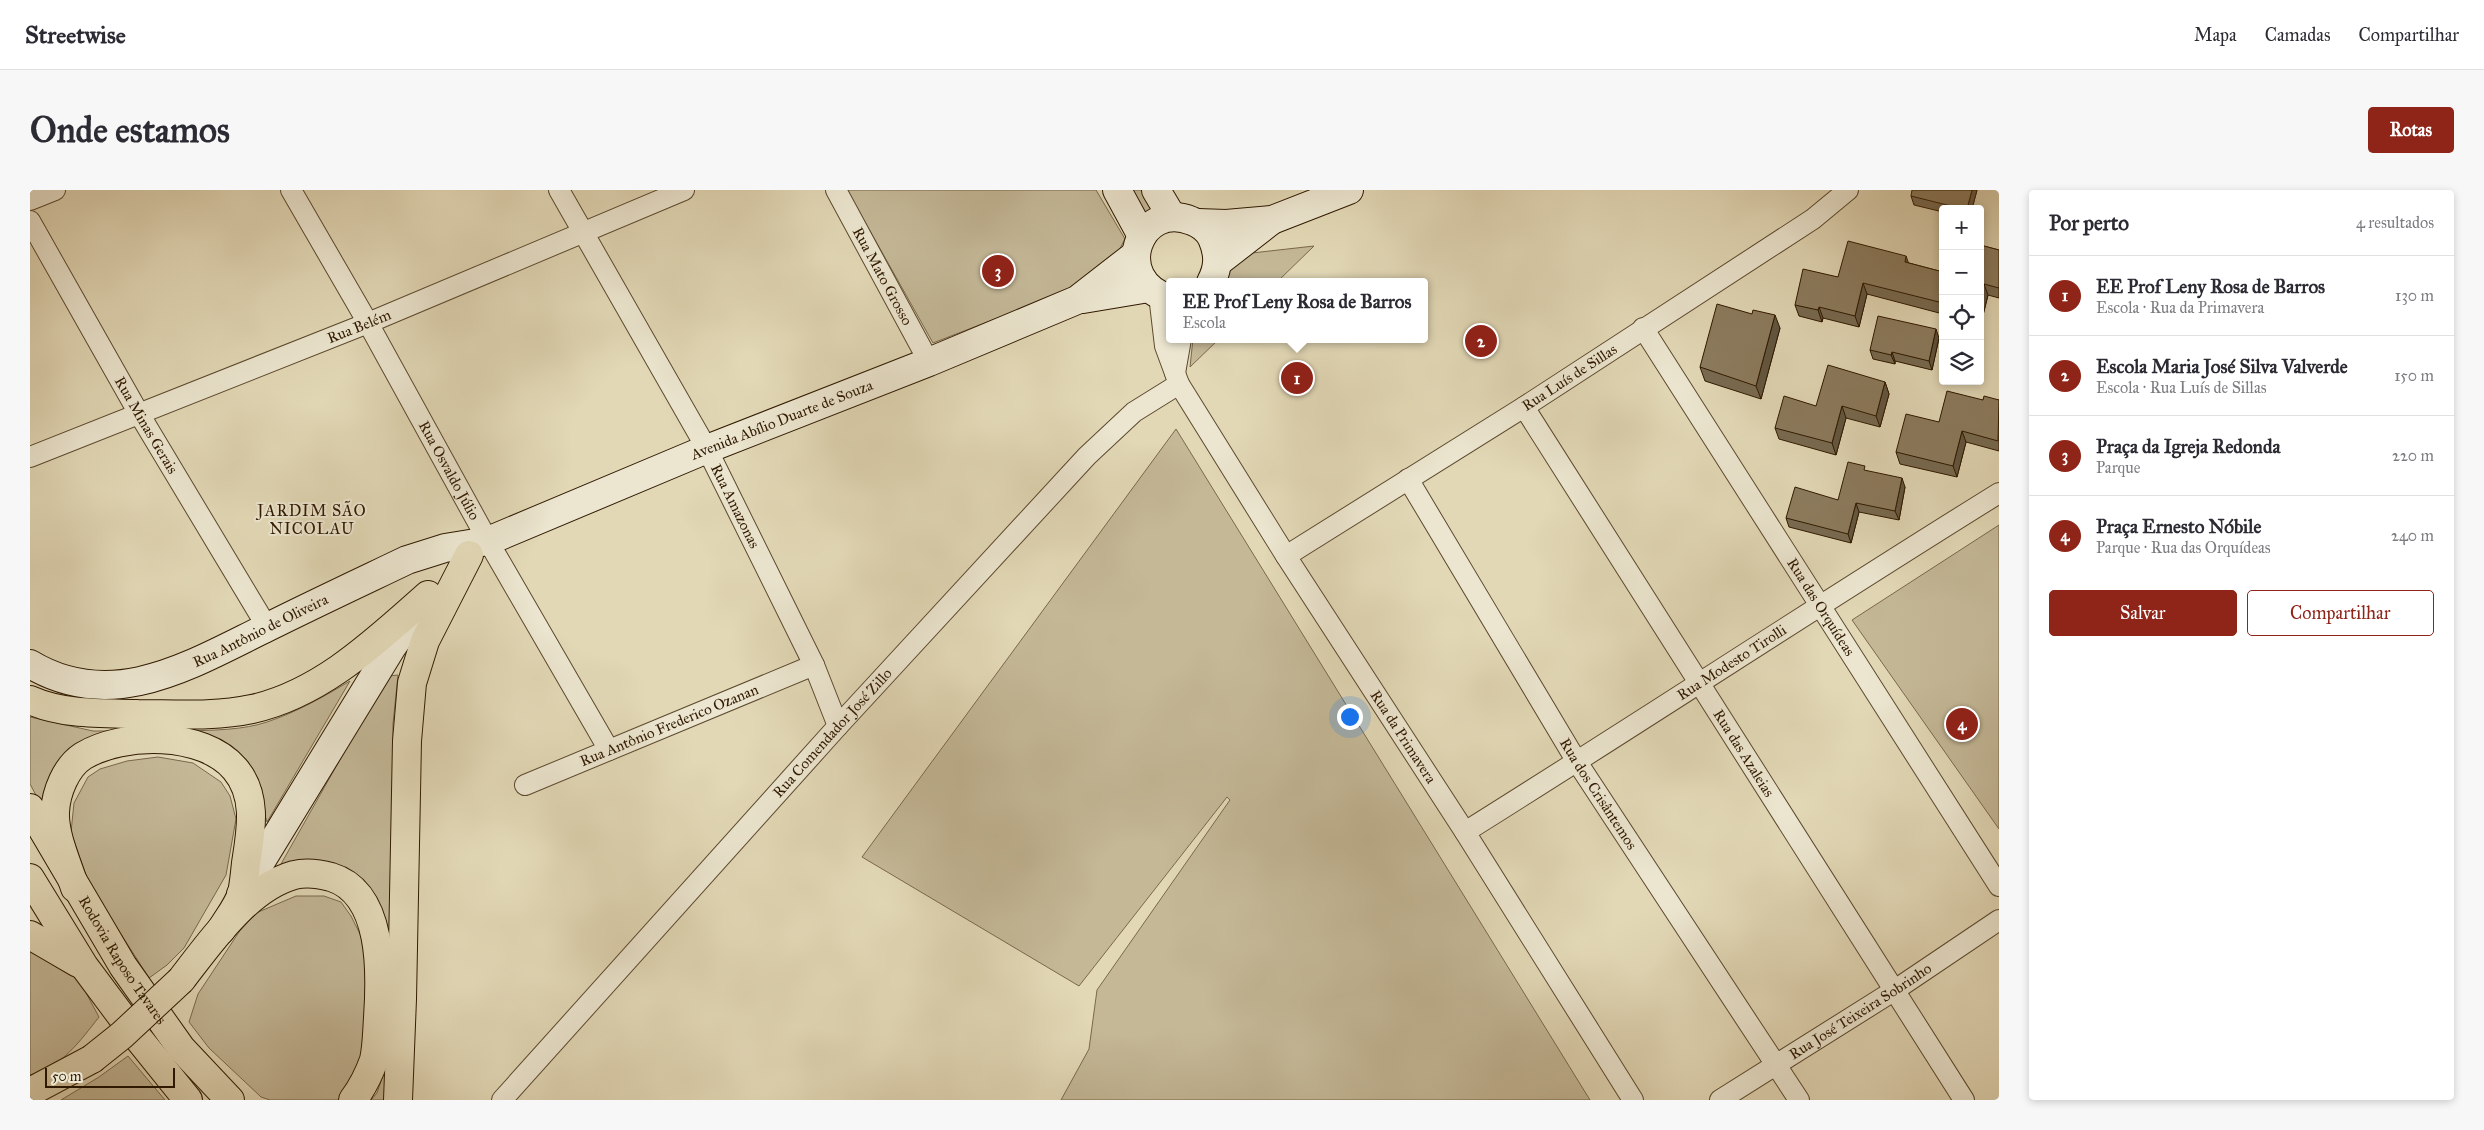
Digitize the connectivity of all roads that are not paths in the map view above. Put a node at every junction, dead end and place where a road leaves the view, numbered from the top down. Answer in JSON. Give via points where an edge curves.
{"nodes":[{"id":1,"x":55,"y":190,"type":"edge"},
{"id":2,"x":292,"y":190,"type":"edge"},
{"id":3,"x":559,"y":190,"type":"edge"},
{"id":4,"x":684,"y":190,"type":"edge"},
{"id":5,"x":836,"y":190,"type":"edge"},
{"id":6,"x":1118,"y":190,"type":"edge"},
{"id":7,"x":1156,"y":190,"type":"edge"},
{"id":8,"x":1349,"y":190,"type":"edge"},
{"id":9,"x":1848,"y":190,"type":"edge"},
{"id":10,"x":30,"y":200,"type":"edge"},
{"id":11,"x":1172,"y":217,"type":"junction"},
{"id":12,"x":1272,"y":220,"type":"junction"},
{"id":13,"x":30,"y":221,"type":"edge"},
{"id":14,"x":1198,"y":224,"type":"junction"},
{"id":15,"x":582,"y":231,"type":"junction"},
{"id":16,"x":1139,"y":246,"type":"junction"},
{"id":17,"x":1214,"y":272,"type":"edge"},
{"id":18,"x":1159,"y":294,"type":"edge"},
{"id":19,"x":1077,"y":300,"type":"junction"},
{"id":20,"x":368,"y":323,"type":"junction"},
{"id":21,"x":1643,"y":328,"type":"junction"},
{"id":22,"x":1181,"y":343,"type":"edge"},
{"id":23,"x":929,"y":362,"type":"junction"},
{"id":24,"x":1177,"y":378,"type":"junction"},
{"id":25,"x":1524,"y":407,"type":"junction"},
{"id":26,"x":138,"y":412,"type":"junction"},
{"id":27,"x":707,"y":449,"type":"junction"},
{"id":28,"x":30,"y":457,"type":"edge"},
{"id":29,"x":1408,"y":479,"type":"junction"},
{"id":30,"x":1999,"y":493,"type":"edge"},
{"id":31,"x":479,"y":548,"type":"junction"},
{"id":32,"x":1286,"y":556,"type":"junction"},
{"id":33,"x":428,"y":596,"type":"junction"},
{"id":34,"x":1820,"y":604,"type":"junction"},
{"id":35,"x":267,"y":628,"type":"junction"},
{"id":36,"x":30,"y":664,"type":"edge"},
{"id":37,"x":814,"y":665,"type":"junction"},
{"id":38,"x":1699,"y":685,"type":"junction"},
{"id":39,"x":30,"y":700,"type":"edge"},
{"id":40,"x":838,"y":726,"type":"junction"},
{"id":41,"x":609,"y":750,"type":"junction"},
{"id":42,"x":1577,"y":762,"type":"junction"},
{"id":43,"x":525,"y":784,"type":"dead end"},
{"id":44,"x":30,"y":808,"type":"edge"},
{"id":45,"x":1465,"y":832,"type":"junction"},
{"id":46,"x":30,"y":878,"type":"edge"},
{"id":47,"x":1999,"y":886,"type":"edge"},
{"id":48,"x":75,"y":888,"type":"junction"},
{"id":49,"x":241,"y":894,"type":"junction"},
{"id":50,"x":1999,"y":920,"type":"edge"},
{"id":51,"x":221,"y":930,"type":"junction"},
{"id":52,"x":30,"y":935,"type":"edge"},
{"id":53,"x":84,"y":966,"type":"junction"},
{"id":54,"x":1895,"y":990,"type":"junction"},
{"id":55,"x":1776,"y":1064,"type":"junction"},
{"id":56,"x":36,"y":1085,"type":"edge"},
{"id":57,"x":184,"y":1097,"type":"edge"},
{"id":58,"x":230,"y":1100,"type":"edge"},
{"id":59,"x":353,"y":1100,"type":"edge"},
{"id":60,"x":398,"y":1100,"type":"edge"},
{"id":61,"x":502,"y":1100,"type":"edge"},
{"id":62,"x":1633,"y":1100,"type":"edge"},
{"id":63,"x":1720,"y":1100,"type":"edge"},
{"id":64,"x":1799,"y":1100,"type":"edge"},
{"id":65,"x":1964,"y":1100,"type":"edge"}],
"edges":[{"from":1,"to":10,"type":"street"},
{"from":2,"to":20,"type":"street","name":"Rua Osvaldo Júlio"},
{"from":3,"to":15,"type":"street","name":"Rua Amazonas"},
{"from":4,"to":15,"type":"street","name":"Rua Belém"},
{"from":5,"to":23,"type":"street","name":"Rua Mato Grosso"},
{"from":6,"to":16,"type":"main road"},
{"from":7,"to":11,"type":"main road"},
{"from":8,"to":12,"type":"main road"},
{"from":9,"to":21,"type":"street","name":"Rua Luís de Sillas","via":[[1813,219]]},
{"from":11,"to":14,"type":"main road","via":[[1186,218]]},
{"from":11,"to":16,"type":"main road","name":"Avenida Abílio Duarte de Souza","via":[[1150,227]]},
{"from":12,"to":14,"type":"main road"},
{"from":12,"to":17,"type":"main road"},
{"from":13,"to":26,"type":"street","name":"Rua Minas Gerais"},
{"from":14,"to":17,"type":"main road","via":[[1210,234],[1216,247]]},
{"from":15,"to":20,"type":"street","name":"Rua Belém"},
{"from":15,"to":27,"type":"street","name":"Rua Amazonas"},
{"from":16,"to":18,"type":"main road","via":[[1138,273]]},
{"from":16,"to":19,"type":"main road","name":"Avenida Abílio Duarte de Souza"},
{"from":18,"to":19,"type":"main road","name":"Avenida Abílio Duarte de Souza"},
{"from":18,"to":24,"type":"street","name":"Rua da Primavera","via":[[1165,346]]},
{"from":19,"to":23,"type":"main road","name":"Avenida Abílio Duarte de Souza"},
{"from":20,"to":26,"type":"street","name":"Rua Belém"},
{"from":20,"to":31,"type":"street","name":"Rua Osvaldo Júlio"},
{"from":21,"to":25,"type":"street","name":"Rua Luís de Sillas"},
{"from":21,"to":34,"type":"street","name":"Rua das Orquídeas"},
{"from":22,"to":24,"type":"street"},
{"from":23,"to":27,"type":"main road","name":"Avenida Abílio Duarte de Souza"},
{"from":24,"to":32,"type":"street","name":"Rua da Primavera"},
{"from":24,"to":40,"type":"street","name":"Rua Comendador José Zillo","via":[[1087,456]]},
{"from":25,"to":29,"type":"street","name":"Rua Luís de Sillas"},
{"from":25,"to":38,"type":"street","name":"Rua das Azaleias"},
{"from":26,"to":28,"type":"street","name":"Rua Belém"},
{"from":26,"to":35,"type":"street","name":"Rua Minas Gerais"},
{"from":27,"to":31,"type":"main road","name":"Avenida Abílio Duarte de Souza"},
{"from":27,"to":37,"type":"street","name":"Rua Amazonas"},
{"from":29,"to":32,"type":"street","name":"Rua Luís de Sillas"},
{"from":29,"to":42,"type":"street","name":"Rua dos Crisântemos"},
{"from":30,"to":34,"type":"street","name":"Rua Modesto Tirolli"},
{"from":31,"to":33,"type":"main road"},
{"from":31,"to":35,"type":"main road","name":"Rua Antônio de Oliveira","via":[[445,548],[408,560]]},
{"from":31,"to":41,"type":"street","name":"Rua Osvaldo Júlio"},
{"from":31,"to":60,"type":"highway","via":[[425,641],[412,683],[407,741]]},
{"from":32,"to":45,"type":"street","name":"Rua da Primavera"},
{"from":33,"to":39,"type":"highway","via":[[337,670],[291,696],[251,710],[213,714],[102,714]]},
{"from":33,"to":49,"type":"main road","via":[[392,647]]},
{"from":34,"to":38,"type":"street","name":"Rua Modesto Tirolli"},
{"from":34,"to":47,"type":"street","name":"Rua das Orquídeas"},
{"from":35,"to":36,"type":"main road","name":"Rua Antônio de Oliveira","via":[[187,668],[140,682],[92,686],[49,675]]},
{"from":37,"to":40,"type":"street","name":"Rua Amazonas"},
{"from":37,"to":41,"type":"street","name":"Rua Antônio Frederico Ozanan"},
{"from":38,"to":42,"type":"street","name":"Rua Modesto Tirolli"},
{"from":38,"to":54,"type":"street","name":"Rua das Azaleias"},
{"from":40,"to":61,"type":"street","name":"Rua Comendador José Zillo"},
{"from":41,"to":43,"type":"street","name":"Rua Antônio Frederico Ozanan"},
{"from":42,"to":45,"type":"street","name":"Rua Modesto Tirolli"},
{"from":42,"to":55,"type":"street","name":"Rua dos Crisântemos"},
{"from":44,"to":48,"type":"highway","name":"Rodovia Raposo Tavares"},
{"from":45,"to":62,"type":"street","name":"Rua da Primavera"},
{"from":46,"to":53,"type":"highway","name":"Rodovia Raposo Tavares"},
{"from":48,"to":49,"type":"highway","via":[[58,834],[55,812],[66,774],[82,756],[115,742],[144,739],[191,743],[208,748],[235,768],[248,791],[252,817]]},
{"from":48,"to":58,"type":"highway","name":"Rodovia Raposo Tavares","via":[[122,966],[181,1048]]},
{"from":49,"to":51,"type":"highway"},
{"from":50,"to":54,"type":"street","name":"Rua José Teixeira Sobrinho"},
{"from":51,"to":56,"type":"highway","bridge":true,"via":[[181,980],[122,1035],[92,1059]]},
{"from":51,"to":59,"type":"highway","via":[[259,894],[294,875],[326,876],[352,887],[366,908],[380,962],[374,1060]]},
{"from":52,"to":53,"type":"highway"},
{"from":53,"to":57,"type":"highway","name":"Rodovia Raposo Tavares"},
{"from":54,"to":55,"type":"street","name":"Rua José Teixeira Sobrinho"},
{"from":54,"to":65,"type":"street","name":"Rua das Azaleias"},
{"from":55,"to":63,"type":"street","name":"Rua José Teixeira Sobrinho"},
{"from":55,"to":64,"type":"street","name":"Rua dos Crisântemos"}]}
